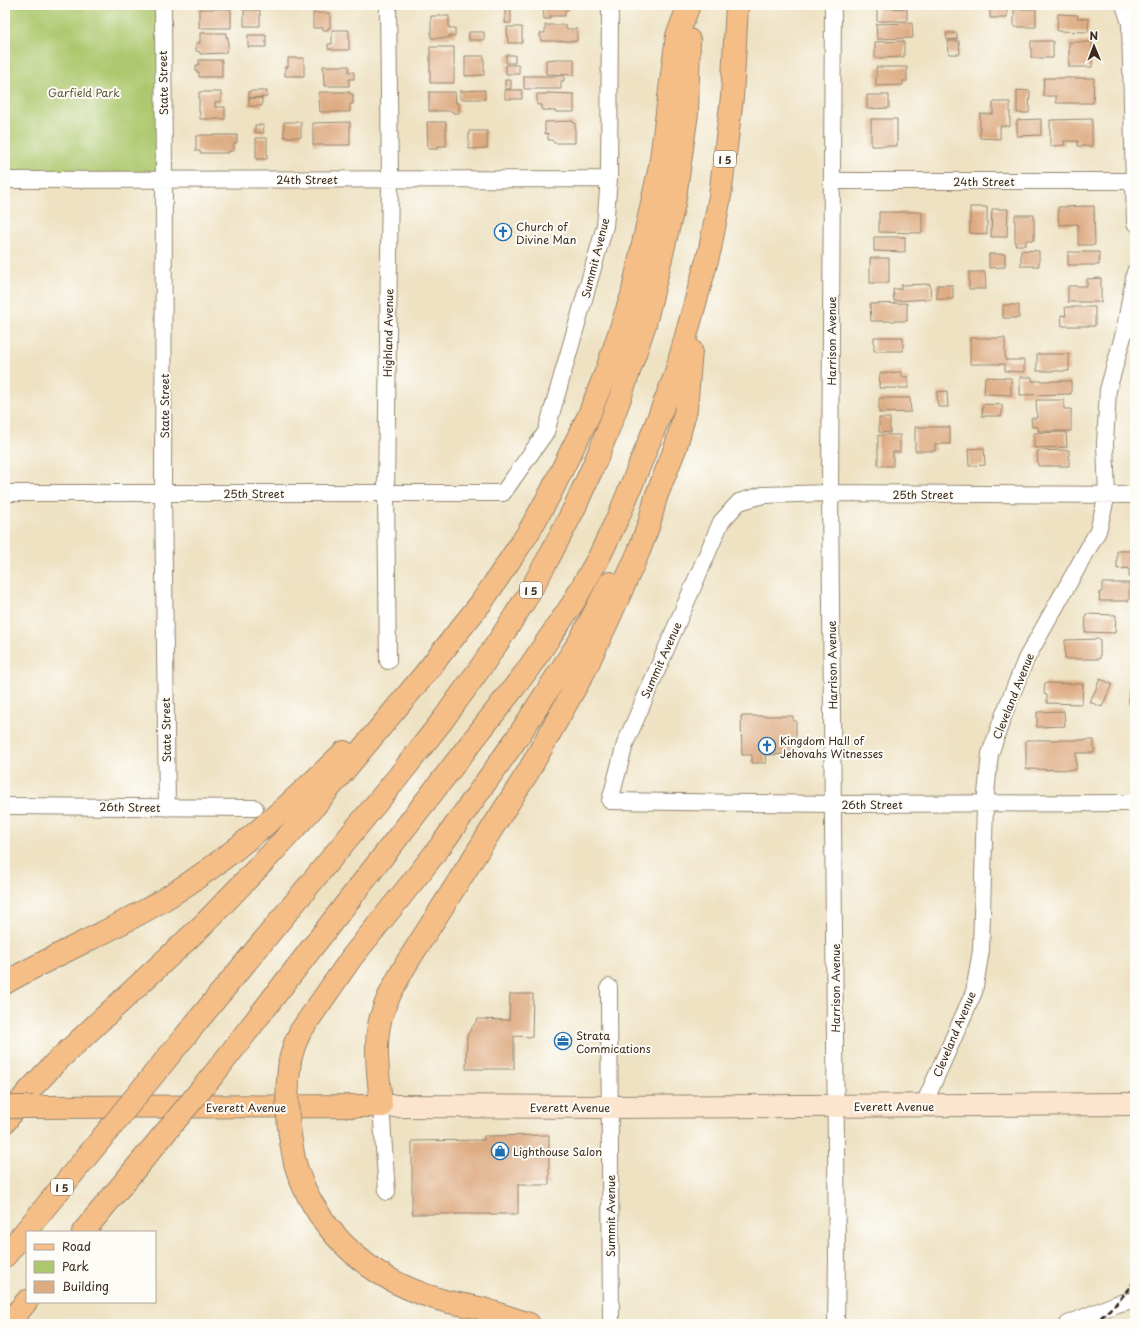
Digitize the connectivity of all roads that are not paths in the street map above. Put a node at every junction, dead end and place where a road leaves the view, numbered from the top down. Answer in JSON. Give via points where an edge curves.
{"nodes":[{"id":1,"x":163,"y":5,"type":"edge"},
{"id":2,"x":388,"y":5,"type":"edge"},
{"id":3,"x":610,"y":5,"type":"edge"},
{"id":4,"x":690,"y":5,"type":"edge"},
{"id":5,"x":737,"y":5,"type":"edge"},
{"id":6,"x":833,"y":5,"type":"edge"},
{"id":7,"x":1124,"y":5,"type":"edge"},
{"id":8,"x":164,"y":179,"type":"junction"},
{"id":9,"x":390,"y":179,"type":"junction"},
{"id":10,"x":609,"y":179,"type":"junction"},
{"id":11,"x":5,"y":180,"type":"edge"},
{"id":12,"x":832,"y":181,"type":"junction"},
{"id":13,"x":1134,"y":181,"type":"edge"},
{"id":14,"x":1135,"y":223,"type":"edge"},
{"id":15,"x":1135,"y":272,"type":"edge"},
{"id":16,"x":694,"y":309,"type":"junction"},
{"id":17,"x":503,"y":492,"type":"joint"},
{"id":18,"x":5,"y":493,"type":"edge"},
{"id":19,"x":163,"y":493,"type":"junction"},
{"id":20,"x":386,"y":493,"type":"junction"},
{"id":21,"x":830,"y":493,"type":"junction"},
{"id":22,"x":1106,"y":495,"type":"junction"},
{"id":23,"x":1135,"y":495,"type":"edge"},
{"id":24,"x":656,"y":497,"type":"junction"},
{"id":25,"x":721,"y":522,"type":"joint"},
{"id":26,"x":388,"y":661,"type":"dead end"},
{"id":27,"x":424,"y":675,"type":"junction"},
{"id":28,"x":610,"y":801,"type":"joint"},
{"id":29,"x":1135,"y":803,"type":"edge"},
{"id":30,"x":834,"y":804,"type":"junction"},
{"id":31,"x":985,"y":804,"type":"junction"},
{"id":32,"x":5,"y":806,"type":"edge"},
{"id":33,"x":167,"y":808,"type":"junction"},
{"id":34,"x":255,"y":808,"type":"dead end"},
{"id":35,"x":5,"y":983,"type":"edge"},
{"id":36,"x":609,"y":987,"type":"dead end"},
{"id":37,"x":1135,"y":1104,"type":"edge"},
{"id":38,"x":382,"y":1106,"type":"junction"},
{"id":39,"x":836,"y":1106,"type":"junction"},
{"id":40,"x":923,"y":1106,"type":"junction"},
{"id":41,"x":5,"y":1107,"type":"edge"},
{"id":42,"x":610,"y":1107,"type":"junction"},
{"id":43,"x":5,"y":1122,"type":"edge"},
{"id":44,"x":387,"y":1192,"type":"dead end"},
{"id":45,"x":26,"y":1231,"type":"edge"},
{"id":46,"x":26,"y":1231,"type":"edge"},
{"id":47,"x":84,"y":1231,"type":"edge"},
{"id":48,"x":5,"y":1256,"type":"edge"},
{"id":49,"x":1135,"y":1300,"type":"edge"},
{"id":50,"x":26,"y":1302,"type":"edge"},
{"id":51,"x":8,"y":1324,"type":"edge"},
{"id":52,"x":529,"y":1324,"type":"edge"},
{"id":53,"x":610,"y":1324,"type":"edge"},
{"id":54,"x":836,"y":1324,"type":"edge"},
{"id":55,"x":1068,"y":1324,"type":"edge"}],
"edges":[{"from":1,"to":8,"type":"street","name":"State Street"},
{"from":2,"to":9,"type":"street","name":"Highland Avenue"},
{"from":3,"to":10,"type":"street","name":"Summit Avenue"},
{"from":4,"to":27,"type":"main road","via":[[677,36],[660,166],[634,287],[606,372],[575,444],[528,532],[481,603]]},
{"from":4,"to":45,"type":"main road","number":"I 5","bridge":true,"via":[[686,113],[674,204],[644,324],[599,453],[548,559],[525,600],[481,667],[398,777]]},
{"from":5,"to":16,"type":"main road","number":"I 5","via":[[732,97],[724,168],[710,249]]},
{"from":6,"to":12,"type":"street","name":"Harrison Avenue"},
{"from":7,"to":13,"type":"street","via":[[1130,23]]},
{"from":8,"to":9,"type":"street","name":"24th Street"},
{"from":8,"to":11,"type":"street","name":"24th Street"},
{"from":8,"to":19,"type":"street","name":"State Street"},
{"from":9,"to":10,"type":"street","name":"24th Street"},
{"from":9,"to":20,"type":"street","name":"Highland Avenue"},
{"from":10,"to":17,"type":"street","name":"Summit Avenue","via":[[605,226],[546,432]]},
{"from":12,"to":13,"type":"street","name":"24th Street"},
{"from":12,"to":21,"type":"street","name":"Harrison Avenue"},
{"from":13,"to":14,"type":"street"},
{"from":15,"to":22,"type":"street","name":"Cleveland Avenue","via":[[1124,333],[1108,390],[1104,444]]},
{"from":16,"to":24,"type":"main road","via":[[686,409],[676,446]]},
{"from":16,"to":47,"type":"main road","number":"I 5","bridge":true,"via":[[675,376],[645,452],[599,558],[573,603],[526,672],[214,1074]]},
{"from":17,"to":20,"type":"street","name":"25th Street"},
{"from":18,"to":19,"type":"street","name":"25th Street"},
{"from":19,"to":20,"type":"street","name":"25th Street"},
{"from":19,"to":33,"type":"street","name":"State Street"},
{"from":20,"to":26,"type":"street","name":"Highland Avenue"},
{"from":21,"to":22,"type":"street","name":"25th Street"},
{"from":21,"to":25,"type":"street","name":"25th Street","via":[[762,495],[739,502]]},
{"from":21,"to":30,"type":"street","name":"Harrison Avenue"},
{"from":22,"to":23,"type":"street","name":"25th Street"},
{"from":22,"to":31,"type":"street","name":"Cleveland Avenue","via":[[1098,531],[1026,660],[1004,714],[990,754]]},
{"from":24,"to":38,"type":"main road","via":[[639,551],[584,672],[528,772],[408,961],[382,1011],[377,1045]]},
{"from":24,"to":52,"type":"main road","bridge":true,"via":[[578,642],[521,732],[442,844],[343,970],[300,1032],[290,1060],[286,1102],[294,1163],[317,1212],[343,1245],[376,1272],[421,1294]]},
{"from":25,"to":28,"type":"street","name":"Summit Avenue","via":[[625,744]]},
{"from":27,"to":35,"type":"main road","via":[[293,802],[226,857],[139,914]]},
{"from":27,"to":43,"type":"main road","via":[[313,808],[271,854],[206,922],[55,1063],[26,1094]]},
{"from":28,"to":30,"type":"street","name":"26th Street"},
{"from":29,"to":31,"type":"street","name":"26th Street"},
{"from":30,"to":31,"type":"street","name":"26th Street"},
{"from":30,"to":39,"type":"street","name":"Harrison Avenue"},
{"from":31,"to":40,"type":"street","name":"Cleveland Avenue","via":[[981,950],[974,992]]},
{"from":32,"to":33,"type":"street","name":"26th Street"},
{"from":33,"to":34,"type":"street","name":"26th Street"},
{"from":36,"to":42,"type":"street","name":"Summit Avenue"},
{"from":37,"to":40,"type":"main road","name":"Everett Avenue"},
{"from":38,"to":41,"type":"main road","name":"Everett Avenue","bridge":true},
{"from":38,"to":42,"type":"main road","name":"Everett Avenue"},
{"from":38,"to":44,"type":"street"},
{"from":39,"to":40,"type":"main road","name":"Everett Avenue"},
{"from":39,"to":42,"type":"main road","name":"Everett Avenue"},
{"from":39,"to":54,"type":"street","name":"Harrison Avenue"},
{"from":42,"to":53,"type":"street","name":"Summit Avenue"},
{"from":46,"to":48,"type":"main road","number":"I 5","bridge":true},
{"from":49,"to":55,"type":"street","via":[[1116,1304]]},
{"from":50,"to":51,"type":"main road"}]}
